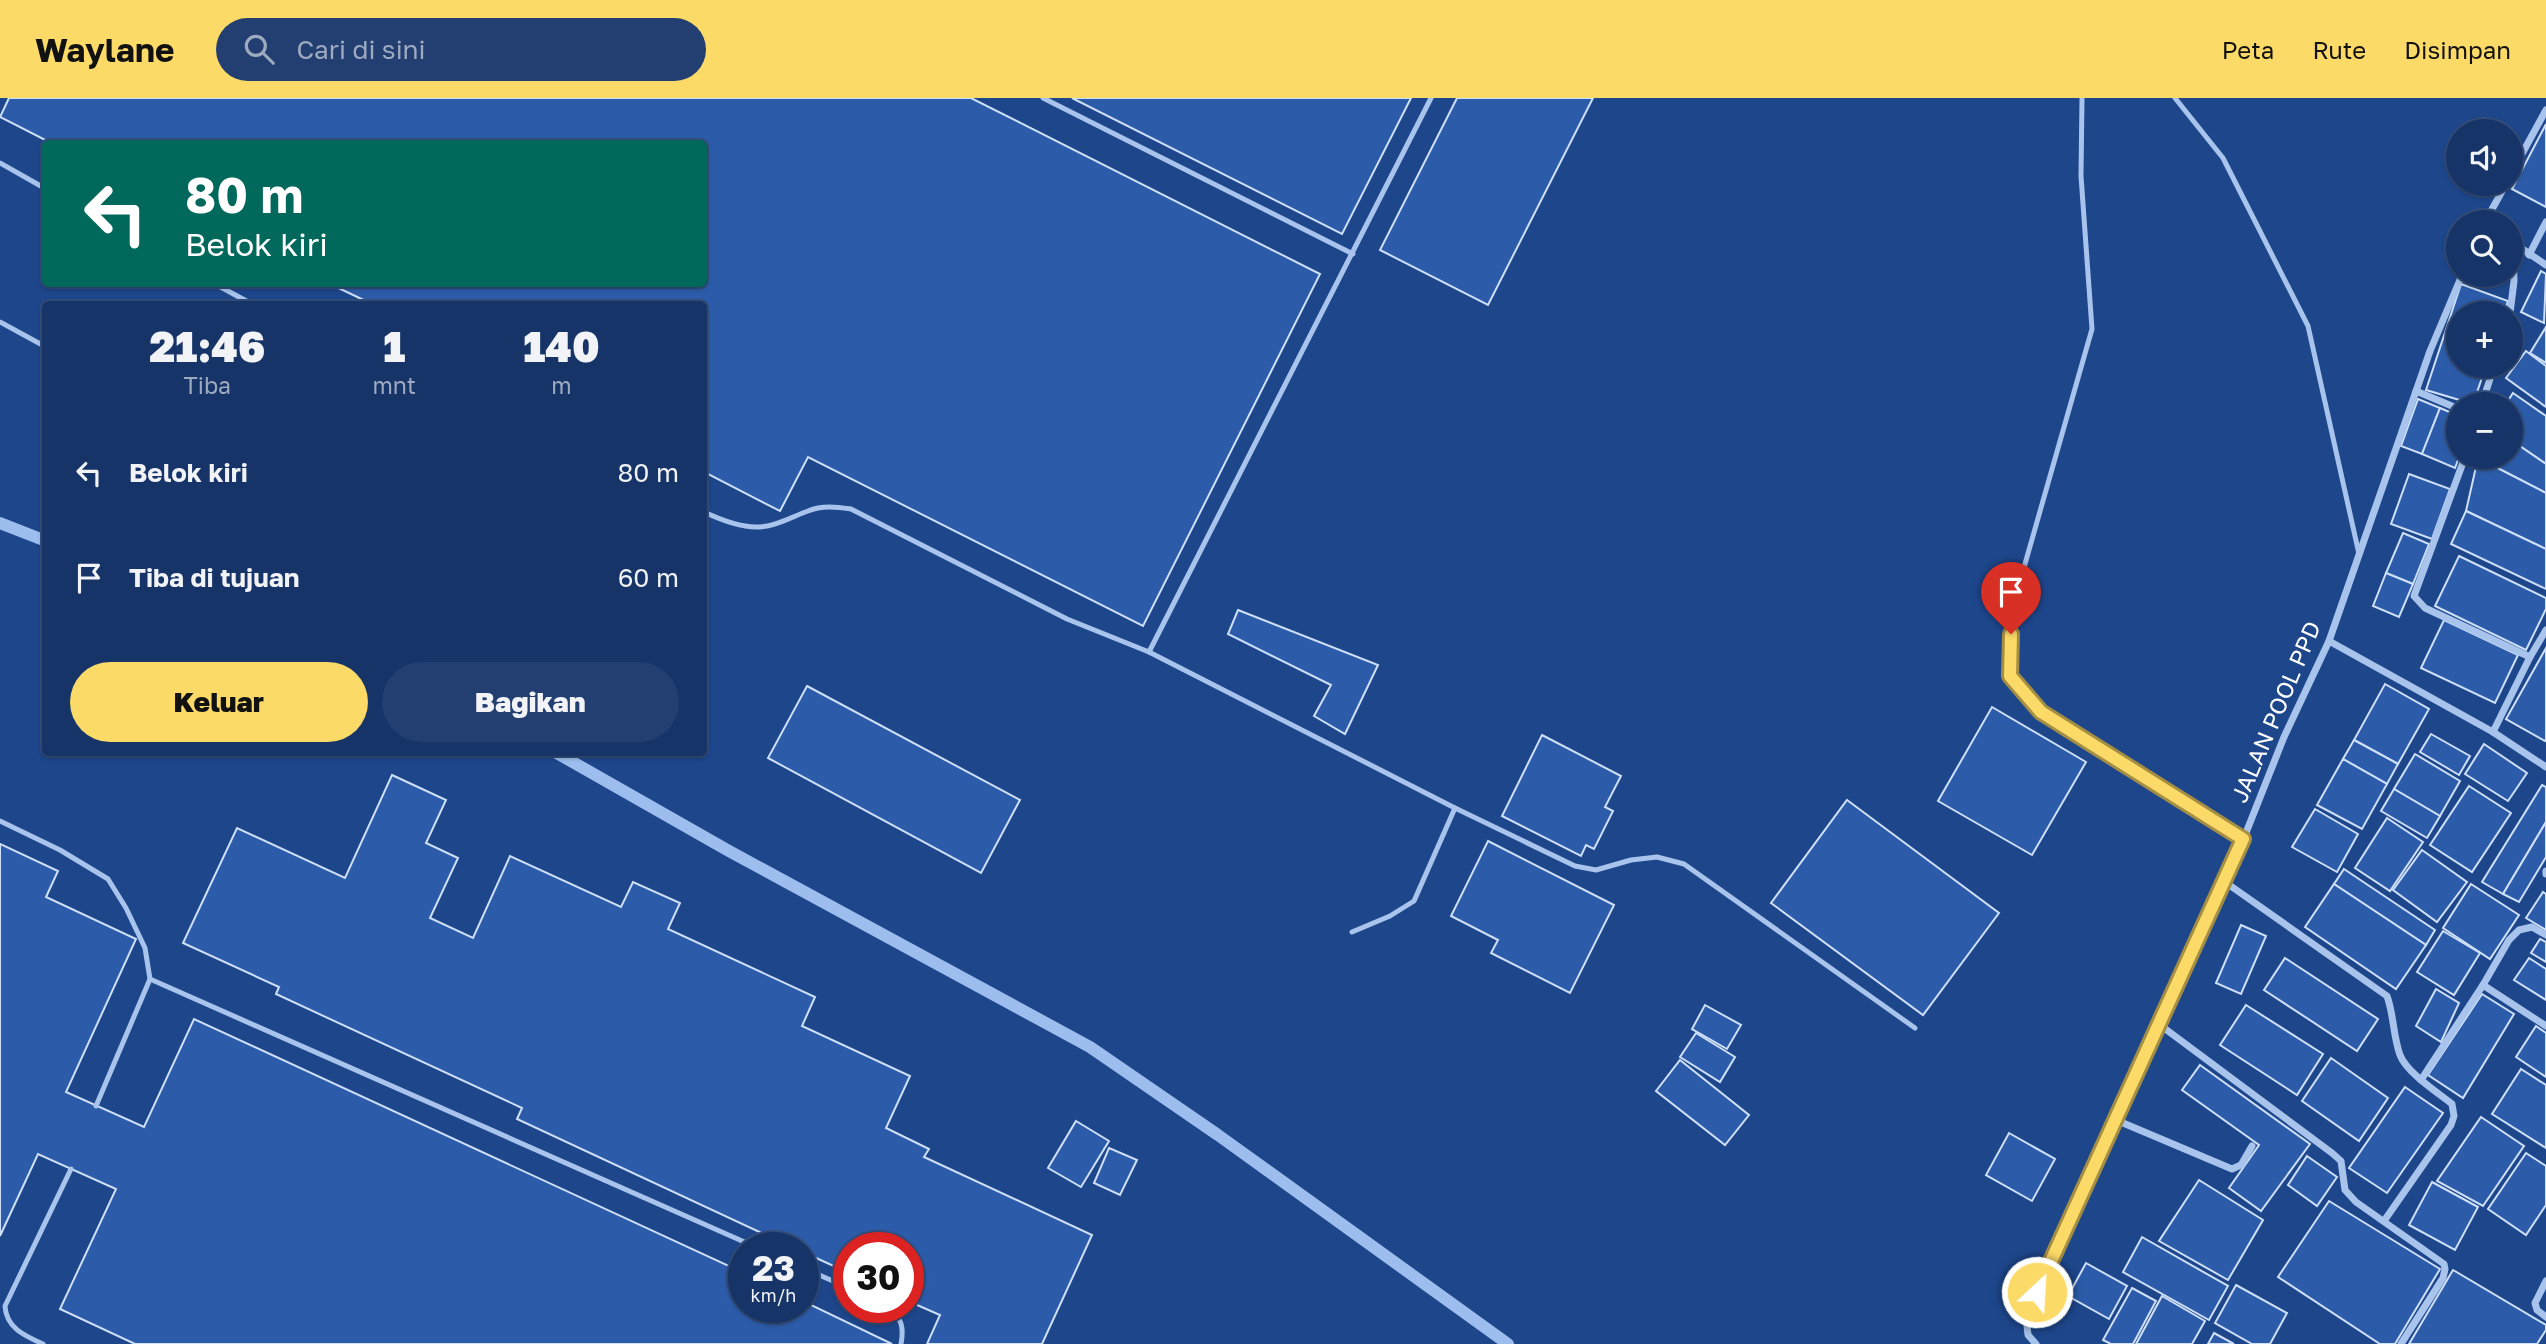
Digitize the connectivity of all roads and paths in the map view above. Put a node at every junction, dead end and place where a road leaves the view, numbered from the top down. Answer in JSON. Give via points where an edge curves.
{"nodes":[{"id":1,"x":1043,"y":98,"type":"edge"},
{"id":2,"x":1431,"y":98,"type":"edge"},
{"id":3,"x":2082,"y":98,"type":"edge"},
{"id":4,"x":2175,"y":98,"type":"edge"},
{"id":5,"x":2546,"y":110,"type":"edge"},
{"id":6,"x":2523,"y":152,"type":"edge"},
{"id":7,"x":0,"y":163,"type":"edge"},
{"id":8,"x":42,"y":187,"type":"edge"},
{"id":9,"x":2546,"y":222,"type":"edge"},
{"id":10,"x":2523,"y":250,"type":"edge"},
{"id":11,"x":1353,"y":254,"type":"junction"},
{"id":12,"x":2529,"y":254,"type":"junction"},
{"id":13,"x":2546,"y":265,"type":"edge"},
{"id":14,"x":221,"y":287,"type":"edge"},
{"id":15,"x":2457,"y":287,"type":"edge"},
{"id":16,"x":246,"y":301,"type":"edge"},
{"id":17,"x":0,"y":322,"type":"edge"},
{"id":18,"x":42,"y":345,"type":"edge"},
{"id":19,"x":2416,"y":391,"type":"junction"},
{"id":20,"x":2446,"y":404,"type":"edge"},
{"id":21,"x":2461,"y":469,"type":"edge"},
{"id":22,"x":707,"y":514,"type":"edge"},
{"id":23,"x":2359,"y":554,"type":"junction"},
{"id":24,"x":2546,"y":629,"type":"edge"},
{"id":25,"x":2329,"y":641,"type":"junction"},
{"id":26,"x":1149,"y":652,"type":"junction"},
{"id":27,"x":2530,"y":657,"type":"junction"},
{"id":28,"x":2493,"y":732,"type":"junction"},
{"id":29,"x":2546,"y":767,"type":"edge"},
{"id":30,"x":1455,"y":808,"type":"junction"},
{"id":31,"x":0,"y":821,"type":"edge"},
{"id":32,"x":2243,"y":839,"type":"junction"},
{"id":33,"x":2225,"y":882,"type":"junction"},
{"id":34,"x":1352,"y":932,"type":"dead end"},
{"id":35,"x":2546,"y":934,"type":"edge"},
{"id":36,"x":150,"y":979,"type":"junction"},
{"id":37,"x":2483,"y":985,"type":"junction"},
{"id":38,"x":2160,"y":1025,"type":"junction"},
{"id":39,"x":2546,"y":1026,"type":"edge"},
{"id":40,"x":1915,"y":1028,"type":"dead end"},
{"id":41,"x":2421,"y":1080,"type":"junction"},
{"id":42,"x":96,"y":1106,"type":"dead end"},
{"id":43,"x":2116,"y":1120,"type":"junction"},
{"id":44,"x":2252,"y":1146,"type":"dead end"},
{"id":45,"x":71,"y":1169,"type":"dead end"},
{"id":46,"x":2384,"y":1221,"type":"junction"},
{"id":47,"x":728,"y":1235,"type":"edge"},
{"id":48,"x":2546,"y":1281,"type":"edge"},
{"id":49,"x":2546,"y":1317,"type":"edge"},
{"id":50,"x":902,"y":1323,"type":"edge"},
{"id":51,"x":43,"y":1344,"type":"edge"},
{"id":52,"x":901,"y":1344,"type":"edge"},
{"id":53,"x":2036,"y":1344,"type":"edge"},
{"id":54,"x":2401,"y":1344,"type":"edge"}],
"edges":[{"from":1,"to":11,"type":"lane"},
{"from":2,"to":11,"type":"lane"},
{"from":3,"to":32,"type":"lane","via":[[2081,176],[2092,329],[2011,613],[2010,676],[2041,712]]},
{"from":4,"to":23,"type":"lane","via":[[2223,158],[2308,326]]},
{"from":5,"to":6,"type":"street"},
{"from":7,"to":8,"type":"lane"},
{"from":9,"to":12,"type":"street"},
{"from":10,"to":12,"type":"street"},
{"from":11,"to":26,"type":"lane"},
{"from":12,"to":13,"type":"street"},
{"from":14,"to":16,"type":"lane"},
{"from":15,"to":19,"type":"street","name":"JALAN POOL PPD"},
{"from":17,"to":18,"type":"lane"},
{"from":19,"to":20,"type":"street"},
{"from":19,"to":23,"type":"street","name":"JALAN POOL PPD"},
{"from":21,"to":27,"type":"street","via":[[2414,596],[2425,608]]},
{"from":22,"to":26,"type":"lane","via":[[756,527],[830,506],[851,509],[1067,619]]},
{"from":23,"to":25,"type":"street","name":"JALAN POOL PPD"},
{"from":24,"to":27,"type":"street"},
{"from":25,"to":28,"type":"street"},
{"from":25,"to":32,"type":"street","name":"JALAN POOL PPD"},
{"from":26,"to":30,"type":"lane"},
{"from":27,"to":28,"type":"street"},
{"from":28,"to":29,"type":"street"},
{"from":30,"to":34,"type":"lane","via":[[1414,901]]},
{"from":30,"to":40,"type":"lane","via":[[1575,866],[1596,870],[1657,857],[1684,864]]},
{"from":31,"to":36,"type":"lane","via":[[108,879],[145,948]]},
{"from":32,"to":33,"type":"street","name":"JALAN POOL PPD"},
{"from":33,"to":38,"type":"street","name":"JALAN POOL PPD"},
{"from":33,"to":41,"type":"street","via":[[2387,996],[2401,1058]]},
{"from":35,"to":37,"type":"street","via":[[2532,927],[2519,930]]},
{"from":36,"to":42,"type":"lane"},
{"from":36,"to":47,"type":"lane"},
{"from":37,"to":39,"type":"street"},
{"from":37,"to":41,"type":"street"},
{"from":38,"to":43,"type":"street","name":"JALAN POOL PPD"},
{"from":38,"to":46,"type":"street","via":[[2332,1153],[2340,1161],[2346,1190]]},
{"from":41,"to":46,"type":"street","via":[[2452,1104],[2454,1116]]},
{"from":43,"to":44,"type":"street","via":[[2232,1170],[2241,1166]]},
{"from":43,"to":53,"type":"street","name":"JALAN POOL PPD","via":[[2026,1316],[2028,1335]]},
{"from":45,"to":51,"type":"lane","via":[[5,1306],[13,1328]]},
{"from":46,"to":54,"type":"street","via":[[2436,1257],[2445,1269]]},
{"from":48,"to":49,"type":"street","via":[[2535,1303]]},
{"from":50,"to":52,"type":"lane"}]}
